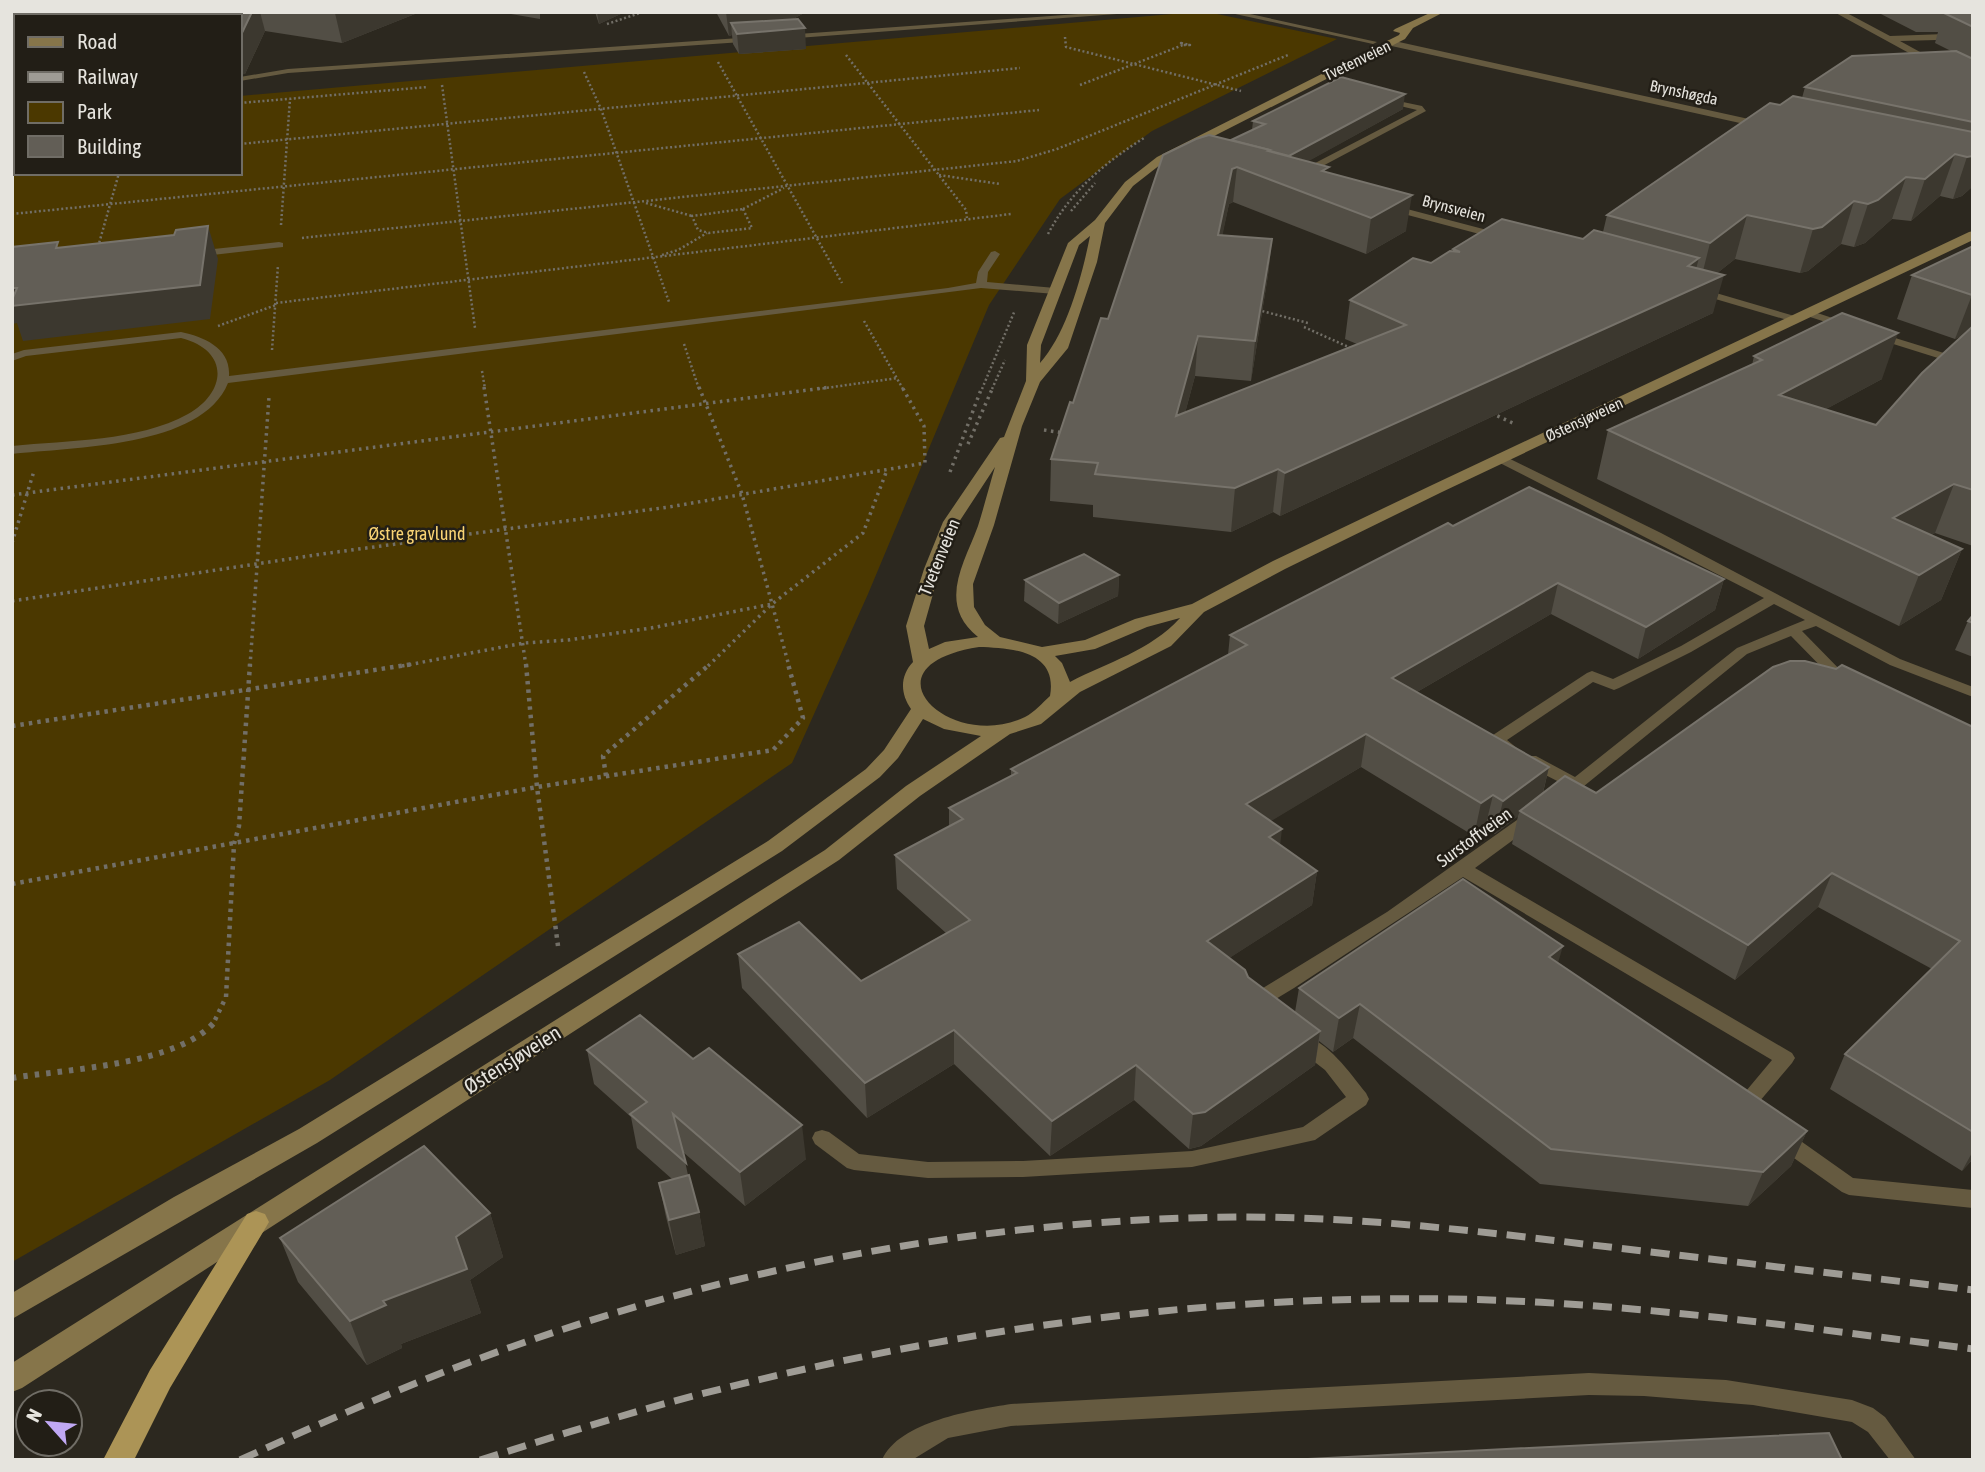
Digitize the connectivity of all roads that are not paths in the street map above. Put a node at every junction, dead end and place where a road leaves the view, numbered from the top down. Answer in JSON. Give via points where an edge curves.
{"nodes":[{"id":1,"x":1141,"y":12,"type":"edge"},
{"id":2,"x":1229,"y":12,"type":"edge"},
{"id":3,"x":1440,"y":12,"type":"edge"},
{"id":4,"x":1838,"y":12,"type":"edge"},
{"id":5,"x":839,"y":23,"type":"dead end"},
{"id":6,"x":814,"y":25,"type":"dead end"},
{"id":7,"x":787,"y":27,"type":"edge"},
{"id":8,"x":941,"y":27,"type":"junction"},
{"id":9,"x":1409,"y":28,"type":"junction"},
{"id":10,"x":760,"y":29,"type":"edge"},
{"id":11,"x":1973,"y":36,"type":"edge"},
{"id":12,"x":762,"y":38,"type":"edge"},
{"id":13,"x":775,"y":38,"type":"edge"},
{"id":14,"x":1891,"y":39,"type":"junction"},
{"id":15,"x":1373,"y":42,"type":"junction"},
{"id":16,"x":1390,"y":43,"type":"junction"},
{"id":17,"x":584,"y":50,"type":"junction"},
{"id":18,"x":242,"y":79,"type":"edge"},
{"id":19,"x":1953,"y":82,"type":"edge"},
{"id":20,"x":1970,"y":83,"type":"edge"},
{"id":21,"x":1301,"y":87,"type":"junction"},
{"id":22,"x":1369,"y":96,"type":"edge"},
{"id":23,"x":1776,"y":126,"type":"edge"},
{"id":24,"x":1305,"y":186,"type":"edge"},
{"id":25,"x":1377,"y":204,"type":"edge"},
{"id":26,"x":1099,"y":223,"type":"junction"},
{"id":27,"x":1973,"y":235,"type":"edge"},
{"id":28,"x":1508,"y":239,"type":"edge"},
{"id":29,"x":279,"y":243,"type":"road end"},
{"id":30,"x":995,"y":254,"type":"dead end"},
{"id":31,"x":187,"y":257,"type":"edge"},
{"id":32,"x":981,"y":285,"type":"junction"},
{"id":33,"x":1692,"y":289,"type":"edge"},
{"id":34,"x":1055,"y":292,"type":"junction"},
{"id":35,"x":1801,"y":316,"type":"junction"},
{"id":36,"x":16,"y":355,"type":"edge"},
{"id":37,"x":1973,"y":366,"type":"edge"},
{"id":38,"x":224,"y":380,"type":"junction"},
{"id":39,"x":1033,"y":381,"type":"junction"},
{"id":40,"x":1015,"y":426,"type":"junction"},
{"id":41,"x":12,"y":450,"type":"edge"},
{"id":42,"x":1500,"y":458,"type":"junction"},
{"id":43,"x":1773,"y":599,"type":"junction"},
{"id":44,"x":1198,"y":608,"type":"junction"},
{"id":45,"x":1815,"y":621,"type":"junction"},
{"id":46,"x":1793,"y":630,"type":"junction"},
{"id":47,"x":993,"y":640,"type":"junction"},
{"id":48,"x":1039,"y":653,"type":"junction"},
{"id":49,"x":922,"y":661,"type":"junction"},
{"id":50,"x":1973,"y":692,"type":"edge"},
{"id":51,"x":1858,"y":693,"type":"edge"},
{"id":52,"x":1059,"y":697,"type":"junction"},
{"id":53,"x":921,"y":708,"type":"junction"},
{"id":54,"x":1004,"y":729,"type":"junction"},
{"id":55,"x":1576,"y":784,"type":"junction"},
{"id":56,"x":1464,"y":870,"type":"junction"},
{"id":57,"x":822,"y":1138,"type":"dead end"},
{"id":58,"x":1973,"y":1199,"type":"edge"},
{"id":59,"x":256,"y":1222,"type":"junction"},
{"id":60,"x":12,"y":1307,"type":"edge"},
{"id":61,"x":12,"y":1379,"type":"edge"},
{"id":62,"x":118,"y":1460,"type":"edge"},
{"id":63,"x":894,"y":1460,"type":"edge"},
{"id":64,"x":1904,"y":1460,"type":"edge"}],
"edges":[{"from":1,"to":8,"type":"lane"},
{"from":2,"to":15,"type":"lane"},
{"from":3,"to":9,"type":"main road","name":"Tvetenveien"},
{"from":4,"to":14,"type":"street"},
{"from":5,"to":8,"type":"lane"},
{"from":6,"to":7,"type":"lane"},
{"from":8,"to":13,"type":"lane"},
{"from":9,"to":15,"type":"main road","name":"Tvetenveien"},
{"from":9,"to":16,"type":"main road","name":"Tvetenveien"},
{"from":10,"to":17,"type":"lane","via":[[599,40],[588,43]]},
{"from":11,"to":14,"type":"street"},
{"from":12,"to":17,"type":"lane"},
{"from":14,"to":20,"type":"street"},
{"from":15,"to":21,"type":"main road","name":"Tvetenveien","via":[[1344,55]]},
{"from":16,"to":21,"type":"main road","name":"Tvetenveien"},
{"from":16,"to":23,"type":"street","name":"Brynshøgda"},
{"from":17,"to":18,"type":"lane","via":[[288,71]]},
{"from":19,"to":20,"type":"lane"},
{"from":21,"to":26,"type":"main road","name":"Tvetenveien","via":[[1161,159],[1129,184]]},
{"from":22,"to":24,"type":"lane","via":[[1422,111],[1288,184]]},
{"from":25,"to":28,"type":"lane","name":"Brynsveien"},
{"from":26,"to":34,"type":"main road","name":"Tvetenveien","via":[[1074,243]]},
{"from":26,"to":39,"type":"main road","name":"Tvetenveien","via":[[1091,261],[1060,348]]},
{"from":27,"to":35,"type":"main road","name":"Østensjøveien"},
{"from":29,"to":31,"type":"lane"},
{"from":30,"to":32,"type":"lane","via":[[983,272]]},
{"from":32,"to":34,"type":"lane"},
{"from":32,"to":38,"type":"lane"},
{"from":33,"to":35,"type":"lane"},
{"from":34,"to":39,"type":"main road","name":"Tvetenveien","via":[[1034,345]]},
{"from":35,"to":37,"type":"lane"},
{"from":35,"to":42,"type":"main road","name":"Østensjøveien"},
{"from":36,"to":38,"type":"lane","via":[[191,337],[214,348],[224,366]]},
{"from":38,"to":41,"type":"lane","via":[[209,404],[169,428]]},
{"from":39,"to":40,"type":"main road","name":"Tvetenveien"},
{"from":40,"to":47,"type":"main road","name":"Tvetenveien","via":[[962,595],[970,618]]},
{"from":40,"to":49,"type":"main road","name":"Tvetenveien","via":[[951,522],[932,569],[915,626]]},
{"from":42,"to":43,"type":"lane"},
{"from":42,"to":44,"type":"main road","name":"Østensjøveien"},
{"from":43,"to":45,"type":"lane"},
{"from":43,"to":55,"type":"lane","via":[[1614,685],[1592,676],[1496,740]]},
{"from":44,"to":48,"type":"main road","name":"Østensjøveien","via":[[1090,645]]},
{"from":44,"to":52,"type":"main road","name":"Østensjøveien","via":[[1165,642]]},
{"from":45,"to":46,"type":"lane","name":"Surstoffveien"},
{"from":45,"to":50,"type":"lane","via":[[1895,662]]},
{"from":46,"to":51,"type":"lane"},
{"from":46,"to":55,"type":"lane","name":"Surstoffveien","via":[[1742,651]]},
{"from":47,"to":48,"type":"main road","name":"Østensjøveien"},
{"from":47,"to":49,"type":"main road","name":"Østensjøveien","via":[[953,645]]},
{"from":48,"to":52,"type":"main road","via":[[1054,665],[1061,680]]},
{"from":49,"to":53,"type":"main road","via":[[910,684],[912,697]]},
{"from":52,"to":54,"type":"main road","name":"Østensjøveien","via":[[1030,722]]},
{"from":53,"to":54,"type":"main road","name":"Østensjøveien","via":[[940,721],[965,729]]},
{"from":53,"to":60,"type":"main road","via":[[873,773],[775,846],[309,1136]]},
{"from":54,"to":59,"type":"main road","name":"Østensjøveien","via":[[913,791],[832,855]]},
{"from":55,"to":56,"type":"lane","name":"Surstoffveien"},
{"from":56,"to":57,"type":"lane","name":"Surstoffveien","via":[[1252,1004],[1332,1065],[1359,1099],[1308,1134],[1192,1159],[928,1170],[867,1166]]},
{"from":56,"to":58,"type":"lane","via":[[1785,1058],[1740,1109],[1849,1186]]},
{"from":59,"to":61,"type":"main road","name":"Østensjøveien"},
{"from":59,"to":62,"type":"highway","via":[[166,1369]]},
{"from":63,"to":64,"type":"lane","via":[[948,1425],[1011,1415],[1548,1386],[1665,1384],[1765,1395],[1864,1416]]}]}
